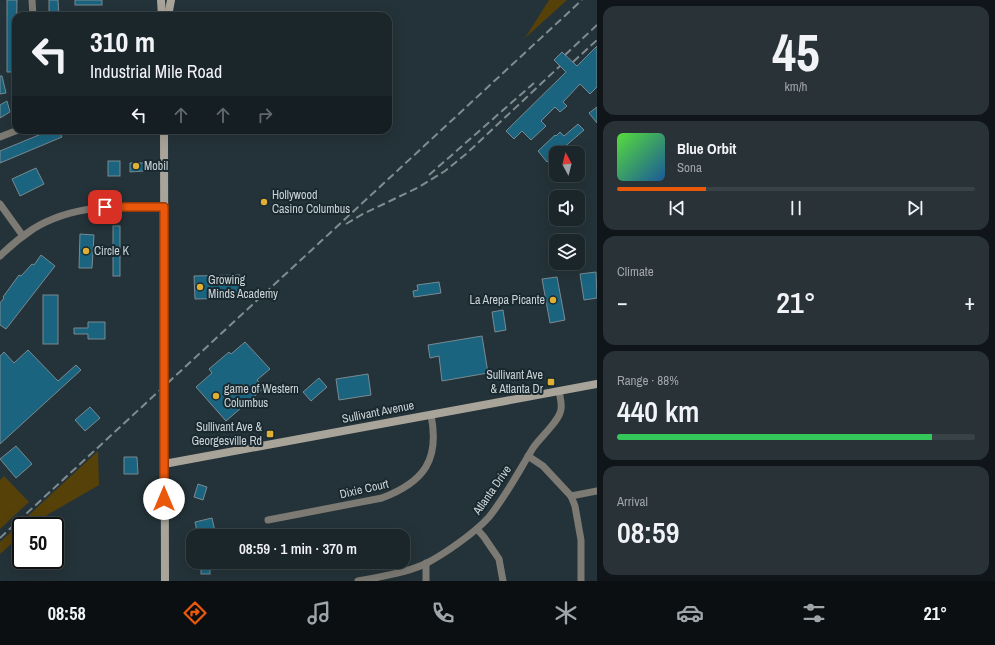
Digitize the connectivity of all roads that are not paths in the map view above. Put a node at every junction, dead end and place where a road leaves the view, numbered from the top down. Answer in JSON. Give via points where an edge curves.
{"nodes":[{"id":1,"x":32,"y":0,"type":"edge"},
{"id":2,"x":161,"y":0,"type":"edge"},
{"id":3,"x":171,"y":0,"type":"edge"},
{"id":4,"x":32,"y":12,"type":"edge"},
{"id":5,"x":162,"y":12,"type":"edge"},
{"id":6,"x":169,"y":12,"type":"edge"},
{"id":7,"x":12,"y":132,"type":"edge"},
{"id":8,"x":164,"y":134,"type":"edge"},
{"id":9,"x":0,"y":137,"type":"edge"},
{"id":10,"x":0,"y":204,"type":"edge"},
{"id":11,"x":164,"y":207,"type":"junction"},
{"id":12,"x":23,"y":236,"type":"junction"},
{"id":13,"x":0,"y":256,"type":"edge"},
{"id":14,"x":597,"y":384,"type":"edge"},
{"id":15,"x":559,"y":391,"type":"junction"},
{"id":16,"x":431,"y":415,"type":"junction"},
{"id":17,"x":528,"y":456,"type":"junction"},
{"id":18,"x":164,"y":464,"type":"junction"},
{"id":19,"x":597,"y":491,"type":"edge"},
{"id":20,"x":571,"y":496,"type":"junction"},
{"id":21,"x":268,"y":520,"type":"dead end"},
{"id":22,"x":477,"y":529,"type":"junction"},
{"id":23,"x":426,"y":563,"type":"junction"},
{"id":24,"x":164,"y":581,"type":"edge"},
{"id":25,"x":358,"y":581,"type":"edge"},
{"id":26,"x":426,"y":581,"type":"edge"},
{"id":27,"x":503,"y":581,"type":"edge"},
{"id":28,"x":581,"y":581,"type":"edge"}],
"edges":[{"from":1,"to":4,"type":"street"},
{"from":2,"to":5,"type":"main road"},
{"from":3,"to":6,"type":"main road"},
{"from":7,"to":9,"type":"street"},
{"from":8,"to":11,"type":"main road"},
{"from":10,"to":12,"type":"street"},
{"from":11,"to":12,"type":"street","via":[[111,206],[88,209],[47,221]]},
{"from":11,"to":18,"type":"main road"},
{"from":12,"to":13,"type":"street"},
{"from":14,"to":15,"type":"main road","name":"Sullivant Avenue"},
{"from":15,"to":16,"type":"main road","name":"Sullivant Avenue"},
{"from":15,"to":17,"type":"street","name":"Atlanta Drive","via":[[561,413]]},
{"from":16,"to":18,"type":"main road","name":"Sullivant Avenue"},
{"from":16,"to":21,"type":"street","name":"Dixie Court","via":[[434,432],[432,454],[414,482],[382,498]]},
{"from":17,"to":20,"type":"street","via":[[542,466]]},
{"from":17,"to":22,"type":"street","name":"Atlanta Drive","via":[[503,497]]},
{"from":18,"to":24,"type":"main road"},
{"from":19,"to":20,"type":"street"},
{"from":20,"to":28,"type":"street","via":[[576,506],[581,540]]},
{"from":22,"to":23,"type":"street","name":"Atlanta Drive"},
{"from":22,"to":27,"type":"street","via":[[498,559]]},
{"from":23,"to":25,"type":"street","name":"Atlanta Drive"},
{"from":23,"to":26,"type":"street"}]}
